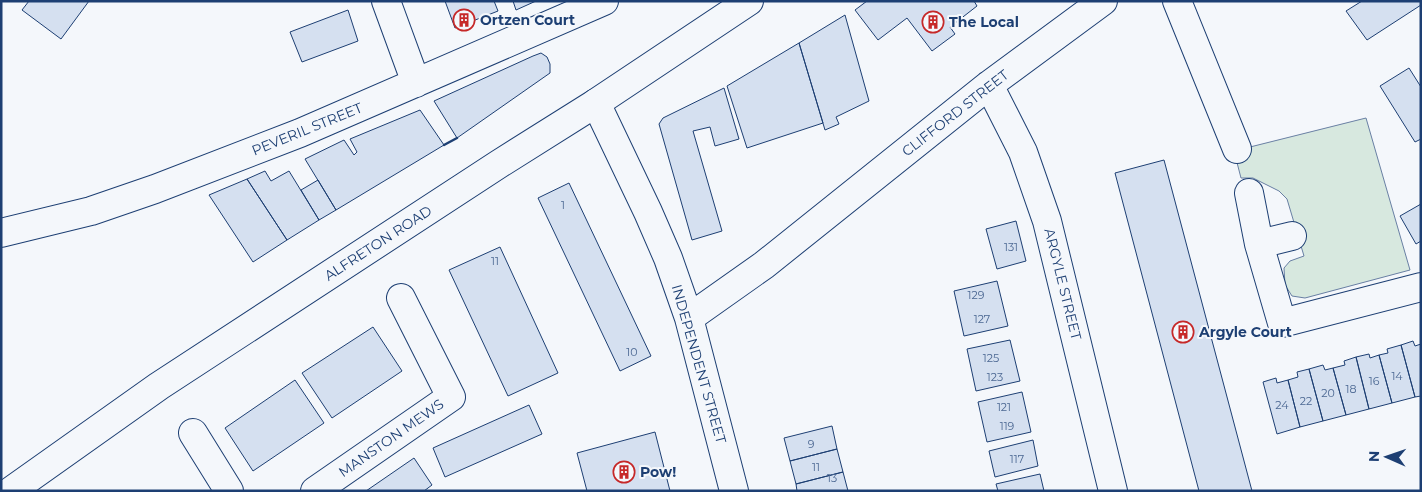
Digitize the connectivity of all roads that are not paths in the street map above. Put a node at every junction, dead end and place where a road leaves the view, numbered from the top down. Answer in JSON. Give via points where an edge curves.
{"nodes":[{"id":1,"x":386,"y":1,"type":"edge"},
{"id":2,"x":604,"y":1,"type":"edge"},
{"id":3,"x":749,"y":1,"type":"edge"},
{"id":4,"x":1103,"y":1,"type":"edge"},
{"id":5,"x":1177,"y":1,"type":"edge"},
{"id":6,"x":416,"y":82,"type":"junction"},
{"id":7,"x":989,"y":85,"type":"junction"},
{"id":8,"x":596,"y":103,"type":"junction"},
{"id":9,"x":1237,"y":149,"type":"dead end"},
{"id":10,"x":1248,"y":193,"type":"dead end"},
{"id":11,"x":1,"y":233,"type":"edge"},
{"id":12,"x":1292,"y":236,"type":"dead end"},
{"id":13,"x":1260,"y":244,"type":"junction"},
{"id":14,"x":1421,"y":288,"type":"edge"},
{"id":15,"x":401,"y":298,"type":"dead end"},
{"id":16,"x":689,"y":318,"type":"junction"},
{"id":17,"x":192,"y":434,"type":"dead end"},
{"id":18,"x":11,"y":491,"type":"edge"},
{"id":19,"x":228,"y":491,"type":"edge"},
{"id":20,"x":315,"y":491,"type":"edge"},
{"id":21,"x":734,"y":491,"type":"edge"},
{"id":22,"x":1113,"y":491,"type":"edge"}],
"edges":[{"from":1,"to":6,"type":"street"},
{"from":2,"to":6,"type":"street","name":"PEVERIL STREET"},
{"from":3,"to":8,"type":"street","name":"ALFRETON ROAD"},
{"from":4,"to":7,"type":"street","name":"CLIFFORD STREET"},
{"from":5,"to":9,"type":"street"},
{"from":6,"to":11,"type":"street","name":"PEVERIL STREET","via":[[300,133],[155,189],[91,211]]},
{"from":7,"to":16,"type":"street","name":"CLIFFORD STREET","via":[[764,265]]},
{"from":7,"to":22,"type":"street","name":"ARGYLE STREET","via":[[1024,152],[1048,221]]},
{"from":8,"to":16,"type":"street","name":"INDEPENDENT STREET","via":[[664,249]]},
{"from":8,"to":18,"type":"street","name":"ALFRETON ROAD","via":[[159,386]]},
{"from":10,"to":13,"type":"street"},
{"from":12,"to":13,"type":"street"},
{"from":13,"to":14,"type":"street","via":[[1282,323]]},
{"from":15,"to":20,"type":"street","name":"MANSTON MEWS","via":[[451,397]]},
{"from":16,"to":21,"type":"street","name":"INDEPENDENT STREET"},
{"from":17,"to":19,"type":"street"}]}
